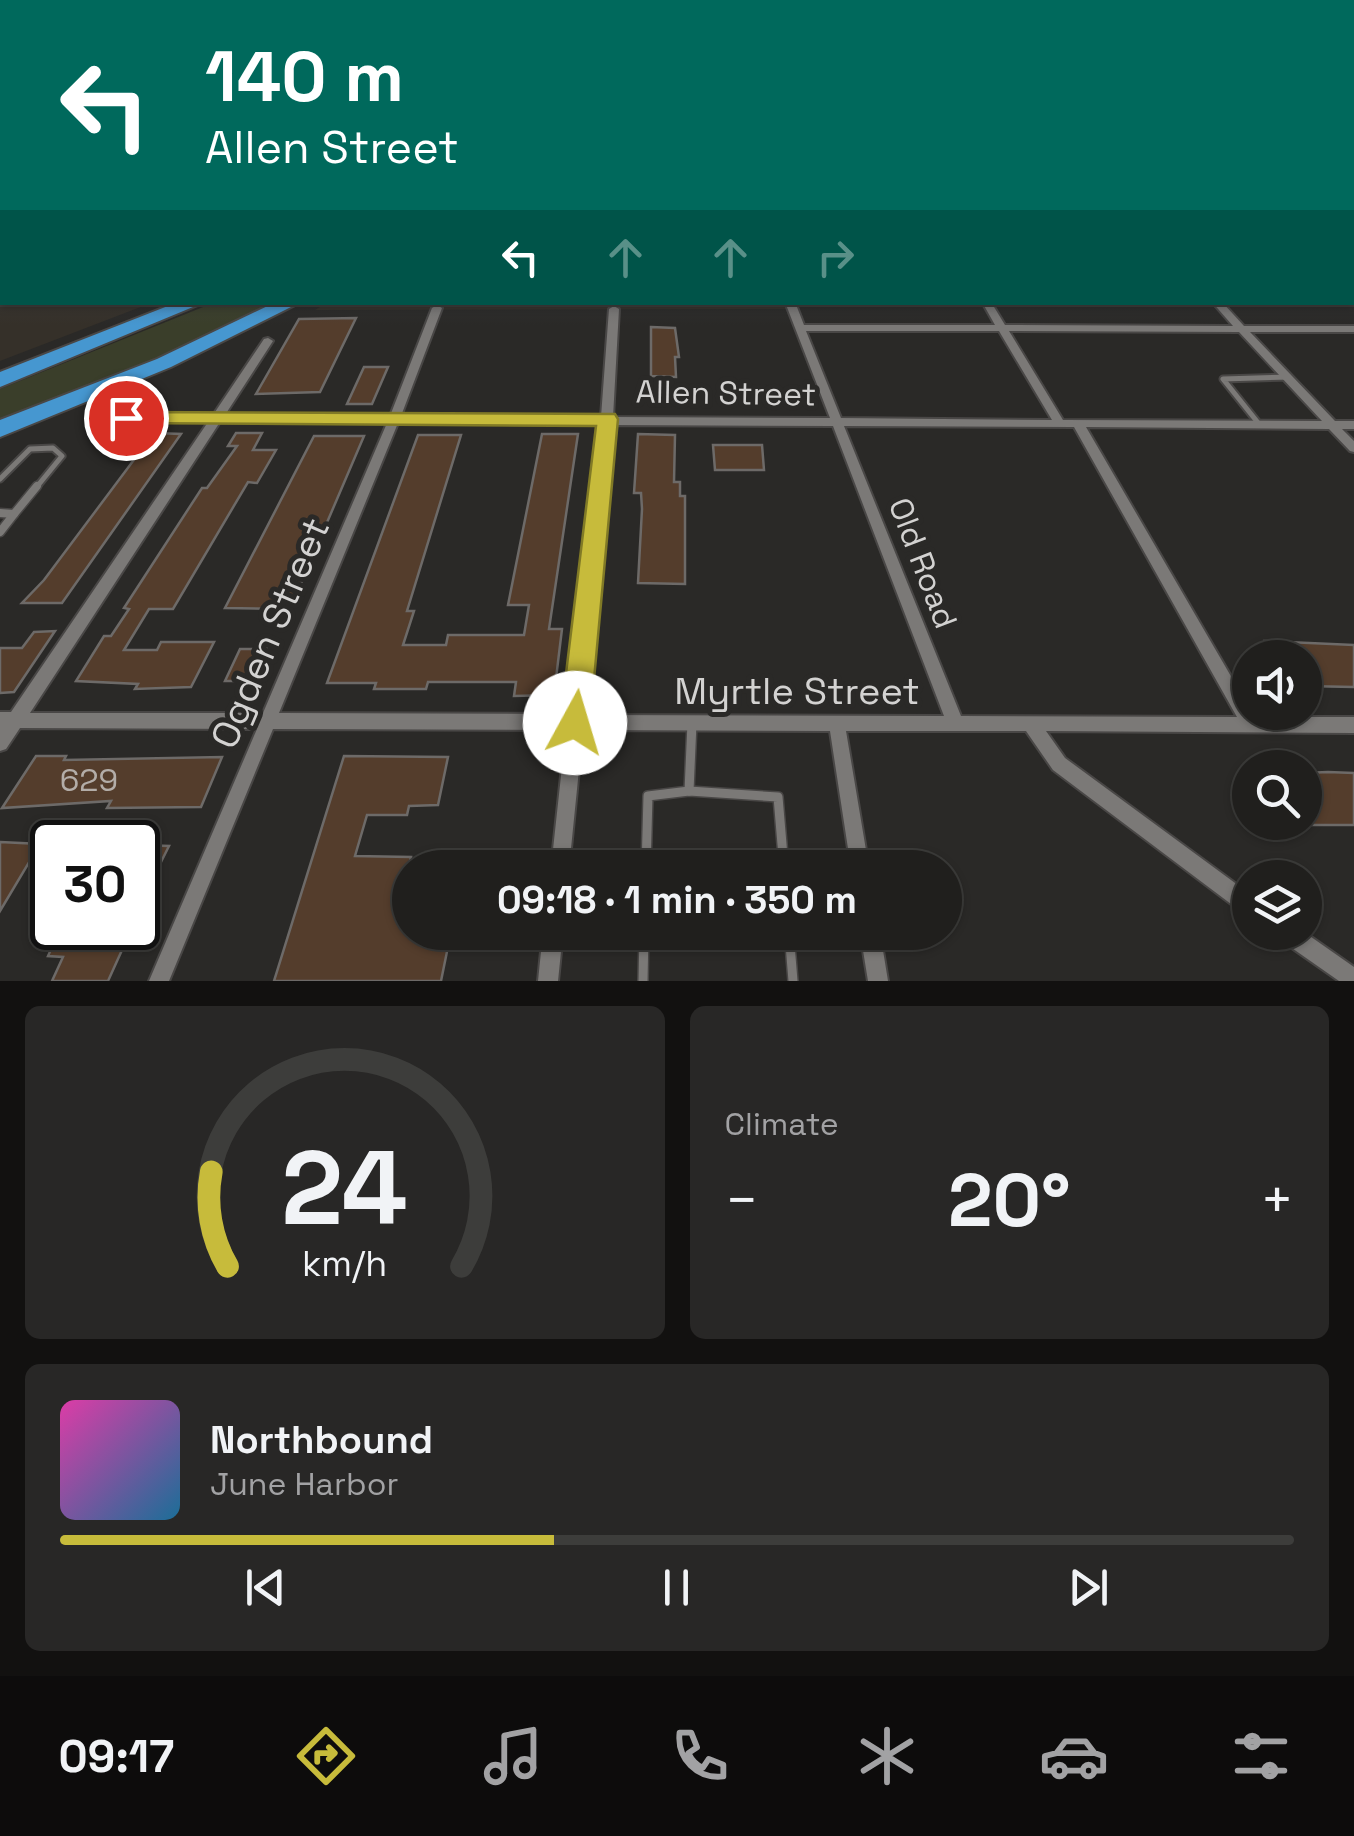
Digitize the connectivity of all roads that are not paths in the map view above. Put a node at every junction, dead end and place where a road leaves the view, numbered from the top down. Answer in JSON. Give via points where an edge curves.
{"nodes":[{"id":1,"x":189,"y":305,"type":"edge"},
{"id":2,"x":286,"y":305,"type":"edge"},
{"id":3,"x":791,"y":305,"type":"edge"},
{"id":4,"x":988,"y":305,"type":"edge"},
{"id":5,"x":1219,"y":305,"type":"edge"},
{"id":6,"x":437,"y":308,"type":"dead end"},
{"id":7,"x":614,"y":309,"type":"dead end"},
{"id":8,"x":800,"y":328,"type":"junction"},
{"id":9,"x":1240,"y":328,"type":"junction"},
{"id":10,"x":1002,"y":329,"type":"junction"},
{"id":11,"x":1354,"y":329,"type":"edge"},
{"id":12,"x":268,"y":341,"type":"dead end"},
{"id":13,"x":164,"y":363,"type":"junction"},
{"id":14,"x":0,"y":377,"type":"edge"},
{"id":15,"x":1289,"y":378,"type":"junction"},
{"id":16,"x":96,"y":418,"type":"dead end"},
{"id":17,"x":217,"y":418,"type":"junction"},
{"id":18,"x":395,"y":418,"type":"junction"},
{"id":19,"x":608,"y":419,"type":"junction"},
{"id":20,"x":837,"y":422,"type":"junction"},
{"id":21,"x":1060,"y":424,"type":"junction"},
{"id":22,"x":1078,"y":424,"type":"junction"},
{"id":23,"x":1260,"y":424,"type":"junction"},
{"id":24,"x":1333,"y":425,"type":"junction"},
{"id":25,"x":1354,"y":425,"type":"edge"},
{"id":26,"x":0,"y":430,"type":"edge"},
{"id":27,"x":0,"y":438,"type":"edge"},
{"id":28,"x":1354,"y":448,"type":"edge"},
{"id":29,"x":0,"y":479,"type":"edge"},
{"id":30,"x":0,"y":513,"type":"edge"},
{"id":31,"x":14,"y":514,"type":"junction"},
{"id":32,"x":0,"y":532,"type":"edge"},
{"id":33,"x":1232,"y":693,"type":"edge"},
{"id":34,"x":7,"y":720,"type":"edge"},
{"id":35,"x":268,"y":722,"type":"junction"},
{"id":36,"x":575,"y":723,"type":"junction"},
{"id":37,"x":692,"y":723,"type":"junction"},
{"id":38,"x":956,"y":724,"type":"junction"},
{"id":39,"x":1232,"y":724,"type":"edge"},
{"id":40,"x":838,"y":725,"type":"junction"},
{"id":41,"x":1322,"y":725,"type":"edge"},
{"id":42,"x":1354,"y":725,"type":"edge"},
{"id":43,"x":1032,"y":726,"type":"junction"},
{"id":44,"x":0,"y":743,"type":"edge"},
{"id":45,"x":689,"y":791,"type":"junction"},
{"id":46,"x":562,"y":850,"type":"edge"},
{"id":47,"x":646,"y":850,"type":"edge"},
{"id":48,"x":782,"y":850,"type":"edge"},
{"id":49,"x":857,"y":850,"type":"edge"},
{"id":50,"x":1232,"y":893,"type":"edge"},
{"id":51,"x":552,"y":950,"type":"edge"},
{"id":52,"x":644,"y":950,"type":"edge"},
{"id":53,"x":791,"y":950,"type":"edge"},
{"id":54,"x":873,"y":950,"type":"edge"},
{"id":55,"x":1312,"y":950,"type":"edge"},
{"id":56,"x":1354,"y":979,"type":"edge"},
{"id":57,"x":159,"y":981,"type":"edge"},
{"id":58,"x":548,"y":981,"type":"edge"},
{"id":59,"x":643,"y":981,"type":"edge"},
{"id":60,"x":794,"y":981,"type":"edge"},
{"id":61,"x":878,"y":981,"type":"edge"}],
"edges":[{"from":1,"to":14,"type":"highway"},
{"from":2,"to":13,"type":"highway"},
{"from":3,"to":8,"type":"street","name":"Old Road"},
{"from":4,"to":10,"type":"street"},
{"from":5,"to":9,"type":"street"},
{"from":6,"to":18,"type":"street","name":"Ogden Street"},
{"from":7,"to":19,"type":"street"},
{"from":8,"to":10,"type":"street"},
{"from":8,"to":20,"type":"street","name":"Old Road"},
{"from":9,"to":10,"type":"street"},
{"from":9,"to":11,"type":"street"},
{"from":9,"to":15,"type":"street"},
{"from":10,"to":21,"type":"street"},
{"from":12,"to":17,"type":"street"},
{"from":13,"to":26,"type":"highway"},
{"from":13,"to":27,"type":"highway"},
{"from":15,"to":23,"type":"lane","via":[[1223,379]]},
{"from":15,"to":24,"type":"street"},
{"from":16,"to":17,"type":"street","name":"Allen Street"},
{"from":17,"to":18,"type":"street","name":"Allen Street"},
{"from":17,"to":34,"type":"street"},
{"from":18,"to":19,"type":"street","name":"Allen Street"},
{"from":18,"to":35,"type":"street","name":"Ogden Street"},
{"from":19,"to":20,"type":"street","name":"Allen Street"},
{"from":19,"to":36,"type":"street"},
{"from":20,"to":21,"type":"street","name":"Allen Street"},
{"from":20,"to":38,"type":"street","name":"Old Road"},
{"from":21,"to":22,"type":"street","name":"Allen Street"},
{"from":22,"to":23,"type":"street","name":"Allen Street"},
{"from":22,"to":33,"type":"street"},
{"from":23,"to":24,"type":"street","name":"Allen Street"},
{"from":24,"to":25,"type":"street","name":"Allen Street"},
{"from":24,"to":28,"type":"street"},
{"from":29,"to":31,"type":"lane","via":[[30,449],[53,448],[62,456]]},
{"from":30,"to":31,"type":"lane"},
{"from":31,"to":32,"type":"lane"},
{"from":34,"to":35,"type":"street","name":"Myrtle Street"},
{"from":34,"to":44,"type":"street"},
{"from":35,"to":36,"type":"street","name":"Myrtle Street"},
{"from":35,"to":57,"type":"street","name":"Ogden Street"},
{"from":36,"to":37,"type":"street","name":"Myrtle Street"},
{"from":36,"to":46,"type":"street"},
{"from":37,"to":40,"type":"street","name":"Myrtle Street"},
{"from":37,"to":45,"type":"lane"},
{"from":38,"to":40,"type":"street","name":"Myrtle Street"},
{"from":38,"to":43,"type":"street","name":"Myrtle Street"},
{"from":39,"to":43,"type":"street","name":"Myrtle Street"},
{"from":40,"to":49,"type":"street"},
{"from":41,"to":42,"type":"street","name":"Myrtle Street"},
{"from":43,"to":50,"type":"street","via":[[1059,764]]},
{"from":45,"to":47,"type":"lane","via":[[648,796]]},
{"from":45,"to":48,"type":"lane","via":[[778,798]]},
{"from":51,"to":58,"type":"street"},
{"from":52,"to":59,"type":"lane"},
{"from":53,"to":60,"type":"lane"},
{"from":54,"to":61,"type":"street"},
{"from":55,"to":56,"type":"street"}]}
